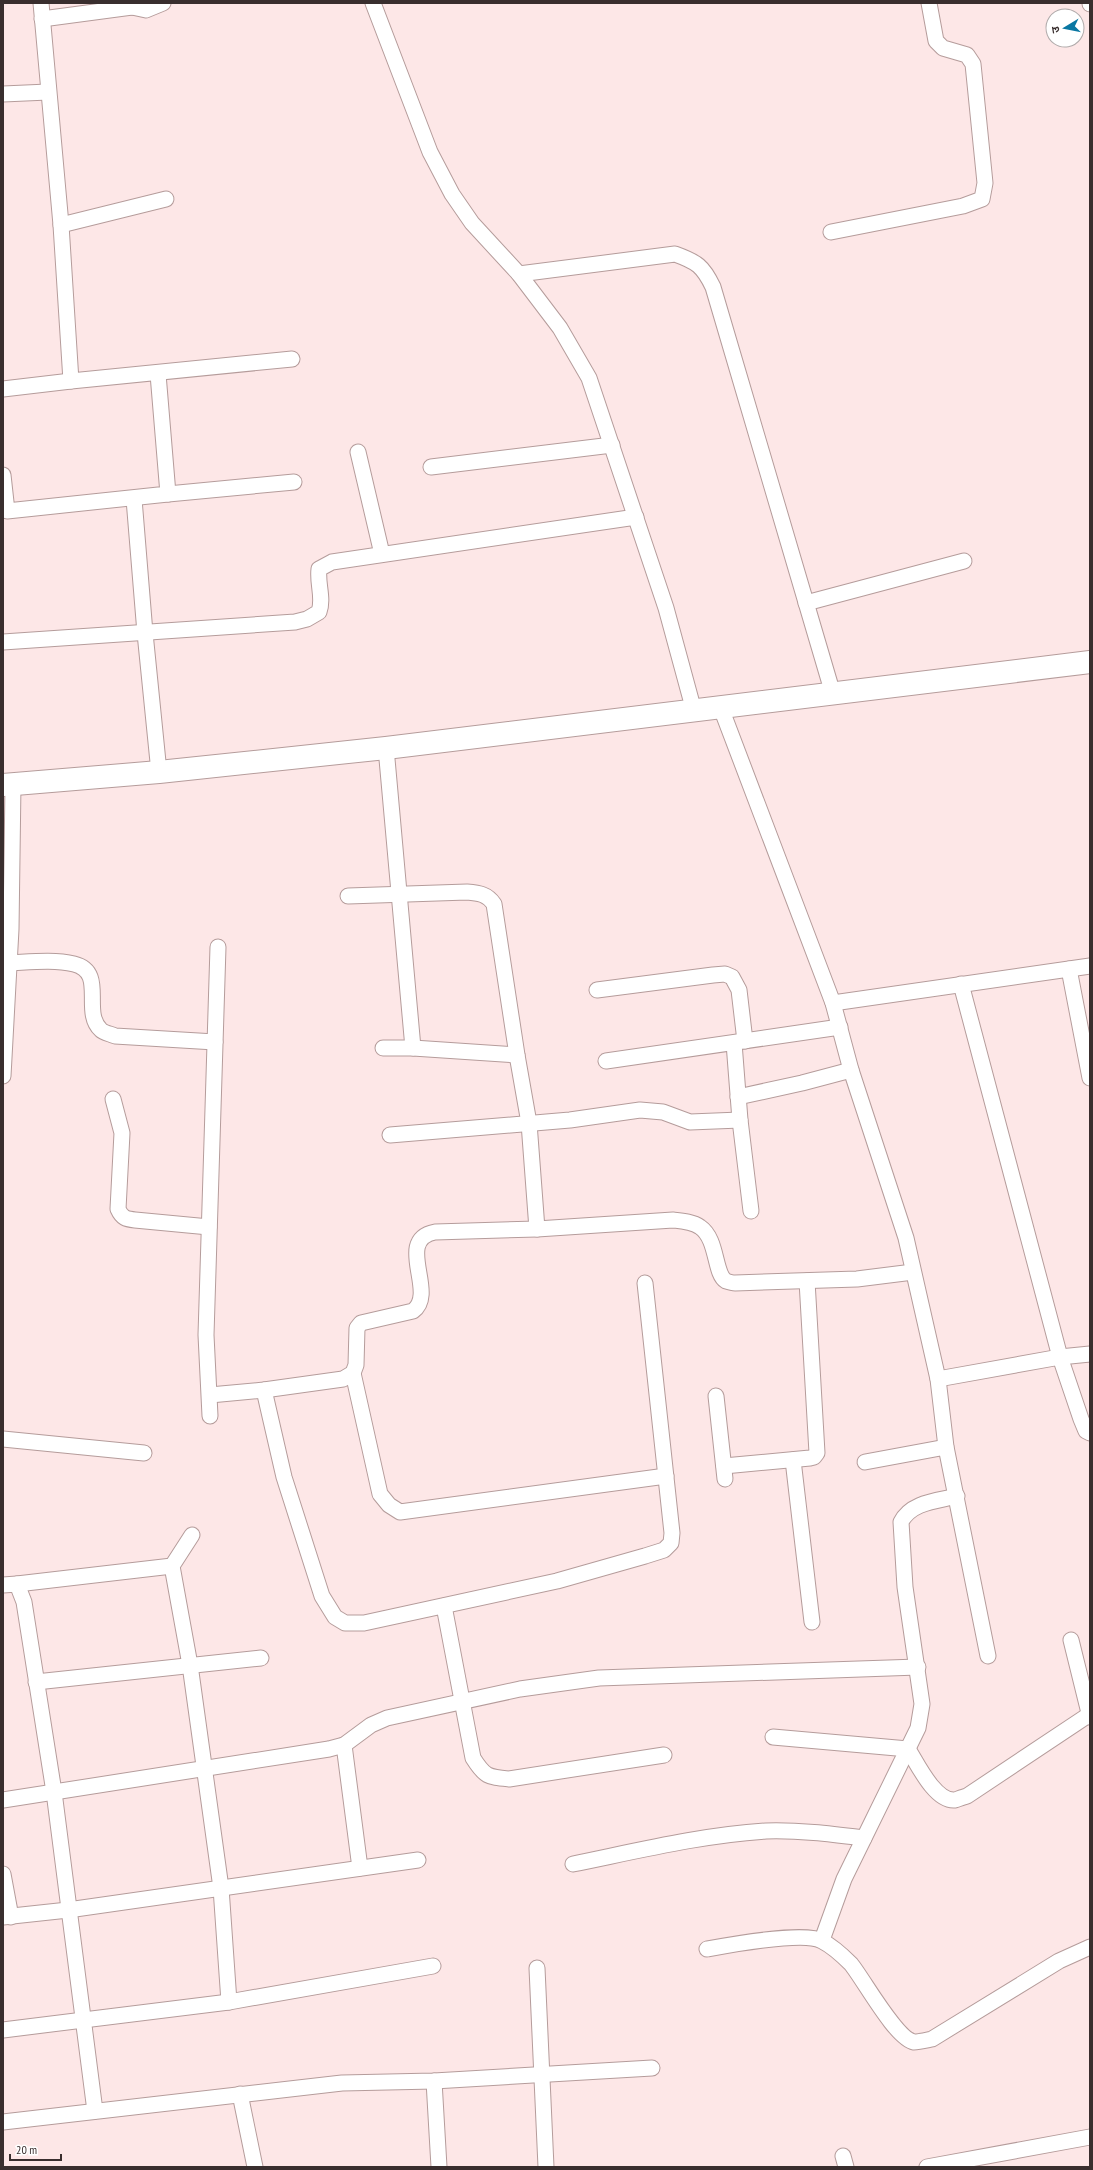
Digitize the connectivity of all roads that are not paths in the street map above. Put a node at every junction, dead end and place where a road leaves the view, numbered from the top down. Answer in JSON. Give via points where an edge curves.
{"nodes":[{"id":1,"x":41,"y":3,"type":"edge"},
{"id":2,"x":163,"y":3,"type":"edge"},
{"id":3,"x":373,"y":3,"type":"edge"},
{"id":4,"x":929,"y":3,"type":"edge"},
{"id":5,"x":131,"y":5,"type":"edge"},
{"id":6,"x":42,"y":19,"type":"junction"},
{"id":7,"x":48,"y":92,"type":"junction"},
{"id":8,"x":3,"y":94,"type":"edge"},
{"id":9,"x":166,"y":199,"type":"dead end"},
{"id":10,"x":61,"y":225,"type":"junction"},
{"id":11,"x":831,"y":232,"type":"dead end"},
{"id":12,"x":519,"y":274,"type":"junction"},
{"id":13,"x":292,"y":359,"type":"dead end"},
{"id":14,"x":158,"y":374,"type":"junction"},
{"id":15,"x":71,"y":381,"type":"junction"},
{"id":16,"x":3,"y":389,"type":"edge"},
{"id":17,"x":612,"y":444,"type":"junction"},
{"id":18,"x":358,"y":452,"type":"dead end"},
{"id":19,"x":431,"y":467,"type":"dead end"},
{"id":20,"x":3,"y":475,"type":"edge"},
{"id":21,"x":294,"y":482,"type":"dead end"},
{"id":22,"x":168,"y":494,"type":"junction"},
{"id":23,"x":134,"y":499,"type":"junction"},
{"id":24,"x":636,"y":517,"type":"junction"},
{"id":25,"x":382,"y":554,"type":"junction"},
{"id":26,"x":964,"y":561,"type":"dead end"},
{"id":27,"x":806,"y":603,"type":"junction"},
{"id":28,"x":144,"y":633,"type":"junction"},
{"id":29,"x":3,"y":642,"type":"edge"},
{"id":30,"x":1090,"y":662,"type":"edge"},
{"id":31,"x":833,"y":694,"type":"junction"},
{"id":32,"x":721,"y":708,"type":"junction"},
{"id":33,"x":694,"y":711,"type":"junction"},
{"id":34,"x":386,"y":748,"type":"junction"},
{"id":35,"x":158,"y":772,"type":"junction"},
{"id":36,"x":8,"y":785,"type":"edge"},
{"id":37,"x":400,"y":895,"type":"junction"},
{"id":38,"x":348,"y":896,"type":"dead end"},
{"id":39,"x":218,"y":947,"type":"dead end"},
{"id":40,"x":10,"y":963,"type":"junction"},
{"id":41,"x":1090,"y":966,"type":"edge"},
{"id":42,"x":1069,"y":970,"type":"junction"},
{"id":43,"x":6,"y":978,"type":"edge"},
{"id":44,"x":961,"y":984,"type":"junction"},
{"id":45,"x":597,"y":990,"type":"dead end"},
{"id":46,"x":833,"y":1003,"type":"junction"},
{"id":47,"x":840,"y":1027,"type":"junction"},
{"id":48,"x":215,"y":1042,"type":"junction"},
{"id":49,"x":740,"y":1042,"type":"junction"},
{"id":50,"x":383,"y":1048,"type":"dead end"},
{"id":51,"x":413,"y":1048,"type":"junction"},
{"id":52,"x":516,"y":1055,"type":"junction"},
{"id":53,"x":606,"y":1061,"type":"dead end"},
{"id":54,"x":851,"y":1070,"type":"junction"},
{"id":55,"x":3,"y":1076,"type":"edge"},
{"id":56,"x":1090,"y":1078,"type":"edge"},
{"id":57,"x":738,"y":1097,"type":"junction"},
{"id":58,"x":113,"y":1099,"type":"dead end"},
{"id":59,"x":740,"y":1120,"type":"junction"},
{"id":60,"x":529,"y":1123,"type":"junction"},
{"id":61,"x":390,"y":1135,"type":"dead end"},
{"id":62,"x":751,"y":1211,"type":"dead end"},
{"id":63,"x":209,"y":1227,"type":"junction"},
{"id":64,"x":537,"y":1229,"type":"junction"},
{"id":65,"x":913,"y":1272,"type":"junction"},
{"id":66,"x":807,"y":1281,"type":"junction"},
{"id":67,"x":645,"y":1283,"type":"dead end"},
{"id":68,"x":1090,"y":1354,"type":"edge"},
{"id":69,"x":1060,"y":1357,"type":"junction"},
{"id":70,"x":353,"y":1373,"type":"junction"},
{"id":71,"x":938,"y":1378,"type":"junction"},
{"id":72,"x":264,"y":1390,"type":"junction"},
{"id":73,"x":210,"y":1395,"type":"junction"},
{"id":74,"x":716,"y":1396,"type":"dead end"},
{"id":75,"x":210,"y":1416,"type":"dead end"},
{"id":76,"x":1090,"y":1433,"type":"edge"},
{"id":77,"x":3,"y":1439,"type":"edge"},
{"id":78,"x":946,"y":1446,"type":"junction"},
{"id":79,"x":144,"y":1453,"type":"dead end"},
{"id":80,"x":793,"y":1460,"type":"junction"},
{"id":81,"x":865,"y":1462,"type":"dead end"},
{"id":82,"x":666,"y":1476,"type":"junction"},
{"id":83,"x":957,"y":1496,"type":"junction"},
{"id":84,"x":192,"y":1536,"type":"dead end"},
{"id":85,"x":172,"y":1566,"type":"junction"},
{"id":86,"x":10,"y":1585,"type":"edge"},
{"id":87,"x":444,"y":1606,"type":"junction"},
{"id":88,"x":812,"y":1622,"type":"dead end"},
{"id":89,"x":1071,"y":1640,"type":"dead end"},
{"id":90,"x":988,"y":1656,"type":"dead end"},
{"id":91,"x":261,"y":1658,"type":"dead end"},
{"id":92,"x":190,"y":1665,"type":"junction"},
{"id":93,"x":918,"y":1667,"type":"junction"},
{"id":94,"x":36,"y":1682,"type":"junction"},
{"id":95,"x":461,"y":1702,"type":"junction"},
{"id":96,"x":1090,"y":1715,"type":"edge"},
{"id":97,"x":773,"y":1737,"type":"dead end"},
{"id":98,"x":344,"y":1746,"type":"junction"},
{"id":99,"x":908,"y":1749,"type":"junction"},
{"id":100,"x":664,"y":1755,"type":"dead end"},
{"id":101,"x":204,"y":1769,"type":"junction"},
{"id":102,"x":54,"y":1792,"type":"junction"},
{"id":103,"x":3,"y":1800,"type":"edge"},
{"id":104,"x":864,"y":1838,"type":"junction"},
{"id":105,"x":418,"y":1860,"type":"dead end"},
{"id":106,"x":573,"y":1864,"type":"dead end"},
{"id":107,"x":360,"y":1868,"type":"junction"},
{"id":108,"x":3,"y":1874,"type":"edge"},
{"id":109,"x":222,"y":1888,"type":"junction"},
{"id":110,"x":68,"y":1910,"type":"junction"},
{"id":111,"x":7,"y":1917,"type":"edge"},
{"id":112,"x":822,"y":1940,"type":"junction"},
{"id":113,"x":1090,"y":1947,"type":"edge"},
{"id":114,"x":707,"y":1949,"type":"dead end"},
{"id":115,"x":433,"y":1966,"type":"dead end"},
{"id":116,"x":537,"y":1968,"type":"dead end"},
{"id":117,"x":229,"y":2002,"type":"junction"},
{"id":118,"x":83,"y":2019,"type":"junction"},
{"id":119,"x":3,"y":2030,"type":"edge"},
{"id":120,"x":652,"y":2068,"type":"dead end"},
{"id":121,"x":541,"y":2074,"type":"junction"},
{"id":122,"x":434,"y":2082,"type":"junction"},
{"id":123,"x":240,"y":2094,"type":"junction"},
{"id":124,"x":95,"y":2111,"type":"junction"},
{"id":125,"x":3,"y":2122,"type":"edge"},
{"id":126,"x":1090,"y":2137,"type":"edge"},
{"id":127,"x":255,"y":2167,"type":"edge"},
{"id":128,"x":439,"y":2167,"type":"edge"},
{"id":129,"x":546,"y":2167,"type":"edge"},
{"id":130,"x":927,"y":2167,"type":"edge"}],
"edges":[{"from":1,"to":6,"type":"street"},
{"from":2,"to":5,"type":"street","via":[[146,10]]},
{"from":3,"to":12,"type":"street","via":[[430,152],[452,194],[472,223]]},
{"from":4,"to":11,"type":"street","via":[[936,42],[943,48],[967,55],[973,64],[985,183],[982,199],[963,206]]},
{"from":5,"to":6,"type":"street"},
{"from":6,"to":7,"type":"street"},
{"from":7,"to":8,"type":"street"},
{"from":7,"to":10,"type":"street"},
{"from":9,"to":10,"type":"street"},
{"from":10,"to":15,"type":"street"},
{"from":12,"to":17,"type":"street","via":[[560,328],[589,378]]},
{"from":12,"to":27,"type":"street","via":[[675,254],[693,260],[705,271],[715,294]]},
{"from":13,"to":14,"type":"street"},
{"from":14,"to":15,"type":"street"},
{"from":14,"to":22,"type":"street"},
{"from":15,"to":16,"type":"street"},
{"from":17,"to":19,"type":"street"},
{"from":17,"to":24,"type":"street"},
{"from":18,"to":25,"type":"street"},
{"from":20,"to":23,"type":"street","via":[[7,511]]},
{"from":21,"to":22,"type":"street"},
{"from":22,"to":23,"type":"street"},
{"from":23,"to":28,"type":"street"},
{"from":24,"to":25,"type":"street"},
{"from":24,"to":33,"type":"street","via":[[666,608]]},
{"from":25,"to":28,"type":"street","via":[[332,562],[319,569],[321,607],[319,612],[307,619],[283,624]]},
{"from":26,"to":27,"type":"street"},
{"from":27,"to":31,"type":"street"},
{"from":28,"to":29,"type":"street"},
{"from":28,"to":35,"type":"street"},
{"from":30,"to":31,"type":"main road"},
{"from":31,"to":32,"type":"main road"},
{"from":32,"to":33,"type":"main road"},
{"from":32,"to":46,"type":"street"},
{"from":33,"to":34,"type":"main road"},
{"from":34,"to":35,"type":"main road"},
{"from":34,"to":37,"type":"street"},
{"from":35,"to":36,"type":"main road"},
{"from":36,"to":40,"type":"street"},
{"from":37,"to":38,"type":"street"},
{"from":37,"to":51,"type":"street"},
{"from":37,"to":52,"type":"street","via":[[467,892],[482,893],[489,897],[494,904]]},
{"from":39,"to":48,"type":"street"},
{"from":40,"to":43,"type":"street"},
{"from":40,"to":48,"type":"street","via":[[62,962],[76,964],[86,970],[92,979],[93,1019],[101,1030],[115,1036]]},
{"from":41,"to":42,"type":"street"},
{"from":42,"to":44,"type":"street"},
{"from":42,"to":56,"type":"street"},
{"from":43,"to":55,"type":"street"},
{"from":44,"to":46,"type":"street"},
{"from":44,"to":69,"type":"street"},
{"from":45,"to":49,"type":"street","via":[[725,974],[732,977],[739,990]]},
{"from":46,"to":47,"type":"street"},
{"from":47,"to":49,"type":"street"},
{"from":47,"to":54,"type":"street"},
{"from":48,"to":63,"type":"street"},
{"from":49,"to":53,"type":"street"},
{"from":49,"to":57,"type":"street"},
{"from":50,"to":51,"type":"street"},
{"from":51,"to":52,"type":"street"},
{"from":52,"to":60,"type":"street"},
{"from":54,"to":57,"type":"street","via":[[802,1084]]},
{"from":54,"to":65,"type":"street","via":[[906,1238]]},
{"from":57,"to":59,"type":"street"},
{"from":58,"to":63,"type":"street","via":[[122,1133],[118,1209],[121,1216],[126,1219]]},
{"from":59,"to":60,"type":"street","via":[[690,1122],[663,1112],[640,1110]]},
{"from":59,"to":62,"type":"street"},
{"from":60,"to":61,"type":"street"},
{"from":60,"to":64,"type":"street"},
{"from":63,"to":73,"type":"street","via":[[206,1335]]},
{"from":64,"to":66,"type":"street","via":[[666,1221],[688,1222],[700,1227],[709,1236],[720,1274],[726,1281]]},
{"from":64,"to":70,"type":"street","via":[[425,1234],[417,1247],[421,1298],[419,1307],[413,1311],[361,1323],[357,1328],[356,1366]]},
{"from":65,"to":66,"type":"street","via":[[857,1279]]},
{"from":65,"to":71,"type":"street"},
{"from":66,"to":80,"type":"street","via":[[817,1453],[814,1457]]},
{"from":67,"to":82,"type":"street"},
{"from":68,"to":69,"type":"street"},
{"from":69,"to":71,"type":"street"},
{"from":69,"to":76,"type":"street","via":[[1080,1419]]},
{"from":70,"to":72,"type":"street","via":[[343,1379]]},
{"from":70,"to":82,"type":"street","via":[[380,1494],[389,1505],[400,1512]]},
{"from":71,"to":78,"type":"street"},
{"from":72,"to":73,"type":"street"},
{"from":72,"to":87,"type":"street","via":[[284,1477],[322,1596],[335,1616],[345,1623],[364,1624]]},
{"from":73,"to":75,"type":"street"},
{"from":74,"to":80,"type":"street","via":[[725,1473]]},
{"from":77,"to":79,"type":"street"},
{"from":78,"to":81,"type":"street"},
{"from":78,"to":83,"type":"street"},
{"from":80,"to":88,"type":"street"},
{"from":82,"to":87,"type":"street","via":[[672,1533],[671,1543],[664,1550],[557,1581]]},
{"from":83,"to":90,"type":"street"},
{"from":83,"to":93,"type":"street","via":[[917,1506],[905,1513],[901,1522],[905,1587]]},
{"from":84,"to":85,"type":"street"},
{"from":85,"to":86,"type":"street"},
{"from":85,"to":92,"type":"street"},
{"from":86,"to":94,"type":"street","via":[[24,1602]]},
{"from":87,"to":95,"type":"street"},
{"from":89,"to":96,"type":"street"},
{"from":91,"to":92,"type":"street"},
{"from":92,"to":94,"type":"street"},
{"from":92,"to":101,"type":"street"},
{"from":93,"to":95,"type":"street","via":[[599,1678],[520,1689]]},
{"from":93,"to":99,"type":"street","via":[[922,1704],[918,1728]]},
{"from":94,"to":102,"type":"street"},
{"from":95,"to":98,"type":"street","via":[[387,1718],[371,1725]]},
{"from":95,"to":100,"type":"street","via":[[473,1758],[481,1771],[489,1777],[509,1779]]},
{"from":96,"to":99,"type":"street","via":[[966,1796],[954,1800],[942,1797],[928,1783]]},
{"from":97,"to":99,"type":"street"},
{"from":98,"to":101,"type":"street"},
{"from":98,"to":107,"type":"street"},
{"from":99,"to":104,"type":"street"},
{"from":101,"to":102,"type":"street"},
{"from":101,"to":109,"type":"street"},
{"from":102,"to":103,"type":"street"},
{"from":102,"to":110,"type":"street"},
{"from":104,"to":106,"type":"street","via":[[816,1832],[766,1831],[708,1838]]},
{"from":104,"to":112,"type":"street","via":[[844,1878]]},
{"from":105,"to":107,"type":"street"},
{"from":107,"to":109,"type":"street"},
{"from":108,"to":111,"type":"street"},
{"from":109,"to":110,"type":"street"},
{"from":109,"to":117,"type":"street"},
{"from":110,"to":111,"type":"street"},
{"from":110,"to":118,"type":"street"},
{"from":112,"to":113,"type":"street","via":[[850,1964],[895,2027],[914,2042],[932,2039],[1058,1961]]},
{"from":112,"to":114,"type":"street","via":[[755,1940]]},
{"from":115,"to":117,"type":"street"},
{"from":116,"to":121,"type":"street"},
{"from":117,"to":118,"type":"street"},
{"from":118,"to":119,"type":"street"},
{"from":118,"to":124,"type":"street"},
{"from":120,"to":121,"type":"street"},
{"from":121,"to":122,"type":"street"},
{"from":121,"to":129,"type":"street"},
{"from":122,"to":123,"type":"street","via":[[342,2083]]},
{"from":122,"to":128,"type":"street"},
{"from":123,"to":124,"type":"street"},
{"from":123,"to":127,"type":"street"},
{"from":124,"to":125,"type":"street"},
{"from":126,"to":130,"type":"street"}]}
